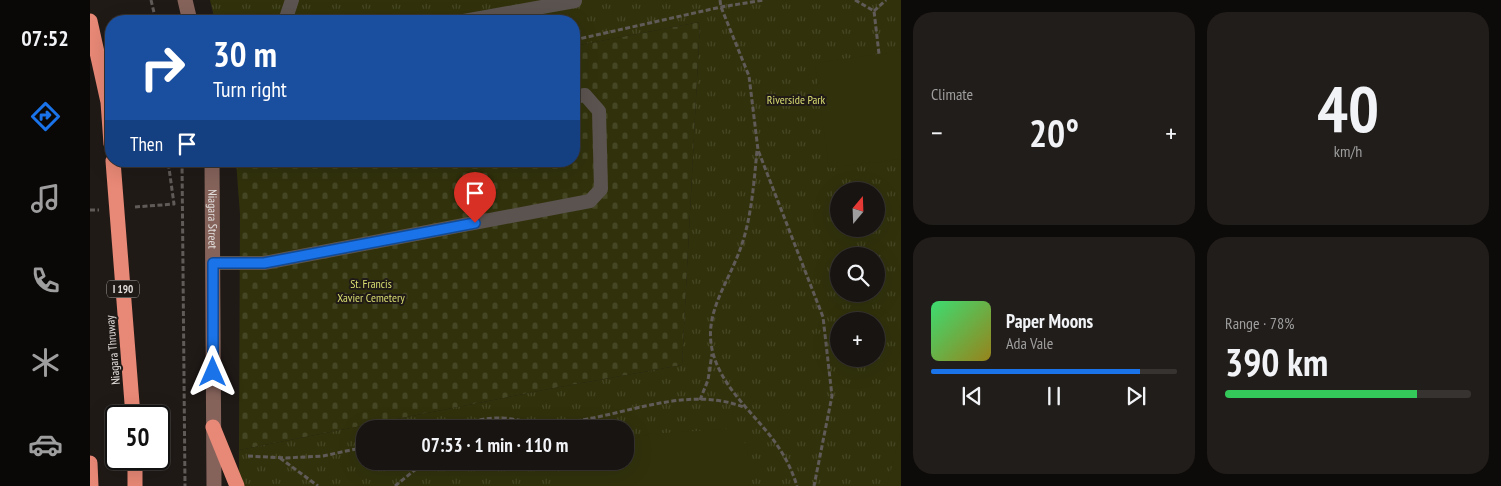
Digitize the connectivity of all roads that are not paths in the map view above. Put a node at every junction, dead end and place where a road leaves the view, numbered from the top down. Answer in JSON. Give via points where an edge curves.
{"nodes":[{"id":1,"x":185,"y":0,"type":"edge"},
{"id":2,"x":292,"y":0,"type":"edge"},
{"id":3,"x":575,"y":1,"type":"edge"},
{"id":4,"x":189,"y":15,"type":"edge"},
{"id":5,"x":286,"y":15,"type":"edge"},
{"id":6,"x":497,"y":15,"type":"edge"},
{"id":7,"x":90,"y":21,"type":"edge"},
{"id":8,"x":105,"y":88,"type":"edge"},
{"id":9,"x":580,"y":96,"type":"edge"},
{"id":10,"x":113,"y":167,"type":"edge"},
{"id":11,"x":212,"y":167,"type":"edge"},
{"id":12,"x":213,"y":263,"type":"junction"},
{"id":13,"x":132,"y":405,"type":"edge"},
{"id":14,"x":213,"y":427,"type":"junction"},
{"id":15,"x":90,"y":463,"type":"edge"},
{"id":16,"x":135,"y":470,"type":"edge"},
{"id":17,"x":91,"y":486,"type":"edge"},
{"id":18,"x":135,"y":486,"type":"edge"},
{"id":19,"x":214,"y":486,"type":"edge"},
{"id":20,"x":237,"y":486,"type":"edge"}],
"edges":[{"from":1,"to":4,"type":"main road"},
{"from":2,"to":5,"type":"lane"},
{"from":3,"to":6,"type":"lane"},
{"from":7,"to":8,"type":"highway"},
{"from":9,"to":12,"type":"lane","via":[[585,95],[599,111],[601,189],[590,201],[264,263]]},
{"from":10,"to":13,"type":"highway","name":"Niagara Thruway","number":"I 190"},
{"from":11,"to":12,"type":"main road","name":"Niagara Street"},
{"from":12,"to":14,"type":"main road","name":"Niagara Street"},
{"from":14,"to":19,"type":"main road","name":"Niagara Street"},
{"from":14,"to":20,"type":"highway"},
{"from":15,"to":17,"type":"highway"},
{"from":16,"to":18,"type":"highway"}]}
